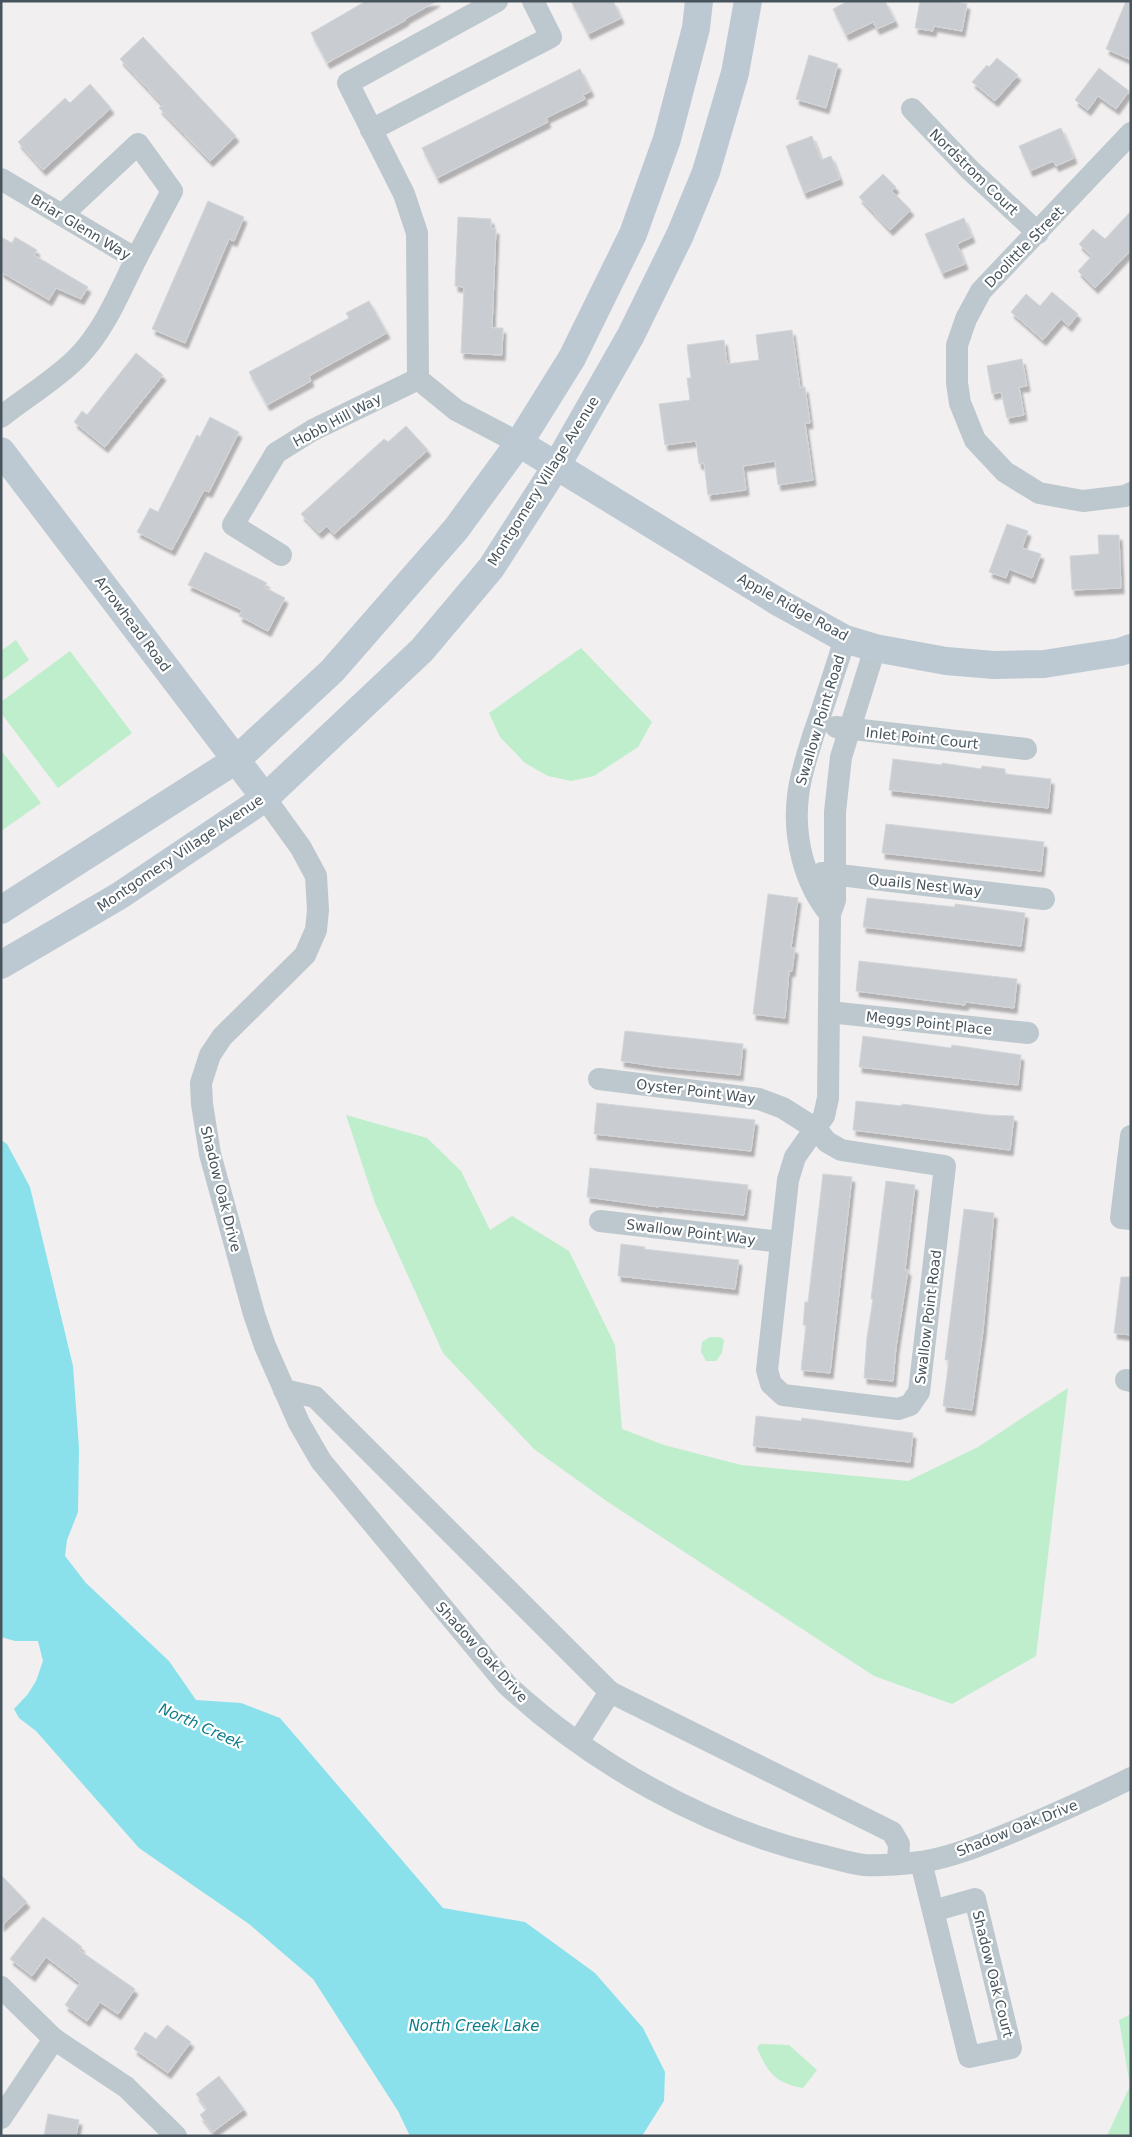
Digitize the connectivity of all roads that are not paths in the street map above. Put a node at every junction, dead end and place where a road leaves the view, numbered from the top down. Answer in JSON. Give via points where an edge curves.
{"nodes":[{"id":1,"x":497,"y":1,"type":"edge"},
{"id":2,"x":533,"y":1,"type":"edge"},
{"id":3,"x":699,"y":1,"type":"edge"},
{"id":4,"x":748,"y":1,"type":"edge"},
{"id":5,"x":912,"y":109,"type":"dead end"},
{"id":6,"x":371,"y":130,"type":"junction"},
{"id":7,"x":1131,"y":134,"type":"edge"},
{"id":8,"x":1,"y":179,"type":"edge"},
{"id":9,"x":62,"y":215,"type":"junction"},
{"id":10,"x":1038,"y":233,"type":"junction"},
{"id":11,"x":136,"y":259,"type":"junction"},
{"id":12,"x":418,"y":379,"type":"junction"},
{"id":13,"x":1,"y":417,"type":"edge"},
{"id":14,"x":519,"y":443,"type":"junction"},
{"id":15,"x":1,"y":451,"type":"edge"},
{"id":16,"x":557,"y":465,"type":"junction"},
{"id":17,"x":1131,"y":493,"type":"edge"},
{"id":18,"x":280,"y":555,"type":"dead end"},
{"id":19,"x":846,"y":639,"type":"junction"},
{"id":20,"x":875,"y":648,"type":"junction"},
{"id":21,"x":1131,"y":648,"type":"edge"},
{"id":22,"x":818,"y":723,"type":"junction"},
{"id":23,"x":850,"y":730,"type":"junction"},
{"id":24,"x":1026,"y":749,"type":"dead end"},
{"id":25,"x":236,"y":760,"type":"junction"},
{"id":26,"x":265,"y":798,"type":"junction"},
{"id":27,"x":806,"y":871,"type":"junction"},
{"id":28,"x":835,"y":875,"type":"junction"},
{"id":29,"x":1044,"y":899,"type":"dead end"},
{"id":30,"x":1,"y":910,"type":"edge"},
{"id":31,"x":830,"y":914,"type":"junction"},
{"id":32,"x":1,"y":965,"type":"edge"},
{"id":33,"x":830,"y":1012,"type":"junction"},
{"id":34,"x":1028,"y":1033,"type":"dead end"},
{"id":35,"x":599,"y":1080,"type":"dead end"},
{"id":36,"x":816,"y":1129,"type":"junction"},
{"id":37,"x":1131,"y":1136,"type":"edge"},
{"id":38,"x":1131,"y":1219,"type":"edge"},
{"id":39,"x":600,"y":1221,"type":"dead end"},
{"id":40,"x":781,"y":1242,"type":"junction"},
{"id":41,"x":284,"y":1390,"type":"junction"},
{"id":42,"x":610,"y":1692,"type":"junction"},
{"id":43,"x":578,"y":1742,"type":"junction"},
{"id":44,"x":1131,"y":1778,"type":"edge"},
{"id":45,"x":921,"y":1862,"type":"junction"},
{"id":46,"x":898,"y":1863,"type":"junction"},
{"id":47,"x":933,"y":1910,"type":"junction"},
{"id":48,"x":1,"y":1987,"type":"edge"},
{"id":49,"x":54,"y":2039,"type":"junction"},
{"id":50,"x":1,"y":2118,"type":"edge"},
{"id":51,"x":176,"y":2136,"type":"edge"}],
"edges":[{"from":1,"to":6,"type":"street","via":[[348,83]]},
{"from":2,"to":6,"type":"street","via":[[551,37]]},
{"from":3,"to":14,"type":"main road","via":[[696,28],[667,139],[633,234],[572,358]]},
{"from":4,"to":16,"type":"main road","name":"Montgomery Village Avenue","via":[[735,73],[706,172],[690,212],[631,335]]},
{"from":5,"to":10,"type":"street","name":"Nordstrom Court","via":[[970,170]]},
{"from":6,"to":12,"type":"street","via":[[404,194],[418,233]]},
{"from":7,"to":10,"type":"street","name":"Doolittle Street"},
{"from":8,"to":9,"type":"street","name":"Briar Glenn Way"},
{"from":9,"to":11,"type":"street","name":"Briar Glenn Way"},
{"from":9,"to":11,"type":"street","via":[[138,144],[172,191]]},
{"from":10,"to":17,"type":"street","name":"Doolittle Street","via":[[981,291],[966,319],[957,346],[960,403],[976,440],[1005,472],[1039,493],[1083,500]]},
{"from":11,"to":13,"type":"street","name":"Briar Glenn Way","via":[[90,342],[76,358]]},
{"from":12,"to":14,"type":"street","via":[[456,410]]},
{"from":12,"to":18,"type":"street","name":"Hobb Hill Way","via":[[313,430],[276,454],[233,525]]},
{"from":14,"to":16,"type":"main road","name":"Apple Ridge Road"},
{"from":14,"to":25,"type":"main road","via":[[456,529],[332,671]]},
{"from":15,"to":25,"type":"main road","name":"Arrowhead Road"},
{"from":16,"to":19,"type":"main road","name":"Apple Ridge Road","via":[[780,603]]},
{"from":16,"to":26,"type":"main road","name":"Montgomery Village Avenue","via":[[491,568],[422,650]]},
{"from":19,"to":20,"type":"main road","name":"Apple Ridge Road"},
{"from":19,"to":22,"type":"street","name":"Swallow Point Road"},
{"from":20,"to":21,"type":"main road","name":"Apple Ridge Road","via":[[994,666],[1044,664]]},
{"from":20,"to":23,"type":"street","name":"Swallow Point Road"},
{"from":22,"to":23,"type":"street","name":"Inlet Point Court"},
{"from":22,"to":27,"type":"street","name":"Swallow Point Road","via":[[798,796],[800,843]]},
{"from":23,"to":24,"type":"street","name":"Inlet Point Court"},
{"from":23,"to":28,"type":"street","name":"Swallow Point Road","via":[[841,757],[837,786]]},
{"from":25,"to":26,"type":"main road","name":"Arrowhead Road"},
{"from":25,"to":30,"type":"main road"},
{"from":26,"to":32,"type":"main road","name":"Montgomery Village Avenue","via":[[119,896]]},
{"from":26,"to":41,"type":"street","name":"Shadow Oak Drive","via":[[302,848],[316,876],[316,930],[305,955],[256,1001],[218,1043],[210,1055],[201,1083],[210,1154],[254,1314]]},
{"from":27,"to":28,"type":"street","name":"Quails Nest Way"},
{"from":27,"to":31,"type":"street","name":"Swallow Point Road"},
{"from":28,"to":29,"type":"street","name":"Quails Nest Way"},
{"from":28,"to":31,"type":"street","name":"Swallow Point Road","via":[[835,900]]},
{"from":31,"to":33,"type":"street","name":"Swallow Point Road"},
{"from":33,"to":34,"type":"street","name":"Meggs Point Place"},
{"from":33,"to":36,"type":"street","name":"Swallow Point Road","via":[[828,1098],[824,1116]]},
{"from":35,"to":36,"type":"street","name":"Oyster Point Way","via":[[759,1099],[783,1108]]},
{"from":36,"to":40,"type":"street","name":"Swallow Point Road","via":[[795,1157],[788,1180]]},
{"from":36,"to":40,"type":"street","name":"Swallow Point Road","via":[[827,1142],[841,1150],[945,1166],[919,1392],[910,1405],[898,1409],[783,1395],[771,1384],[767,1370]]},
{"from":37,"to":38,"type":"street","via":[[1121,1218]]},
{"from":39,"to":40,"type":"street","name":"Swallow Point Way"},
{"from":41,"to":42,"type":"street","via":[[315,1397]]},
{"from":41,"to":43,"type":"street","name":"Shadow Oak Drive","via":[[298,1424],[322,1462],[480,1653],[538,1714]]},
{"from":42,"to":43,"type":"street"},
{"from":42,"to":46,"type":"street","via":[[892,1832],[899,1844]]},
{"from":43,"to":46,"type":"street","name":"Shadow Oak Drive","via":[[630,1776],[701,1813],[756,1836],[864,1864]]},
{"from":44,"to":45,"type":"street","name":"Shadow Oak Drive","via":[[979,1846]]},
{"from":45,"to":46,"type":"street","name":"Shadow Oak Drive"},
{"from":45,"to":47,"type":"street","name":"Shadow Oak Court"},
{"from":47,"to":47,"type":"street","name":"Shadow Oak Court","via":[[969,2057],[1012,2048],[974,1899]]},
{"from":48,"to":49,"type":"street"},
{"from":49,"to":50,"type":"street"},
{"from":49,"to":51,"type":"street","via":[[126,2087]]}]}
